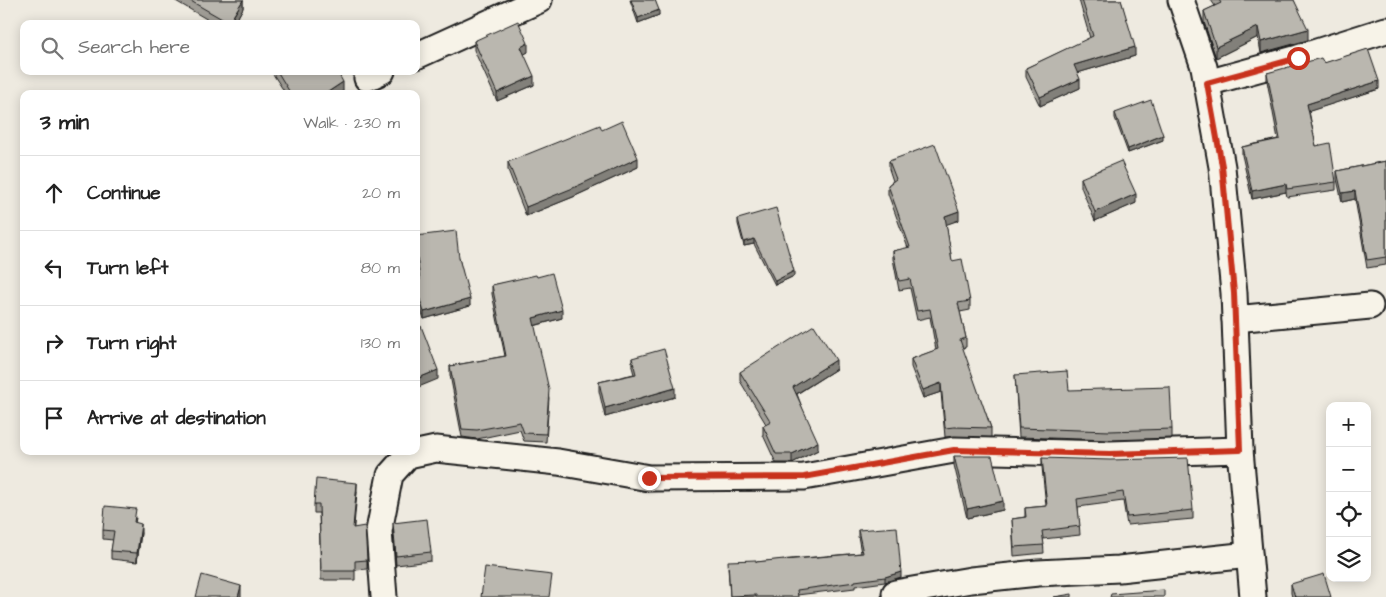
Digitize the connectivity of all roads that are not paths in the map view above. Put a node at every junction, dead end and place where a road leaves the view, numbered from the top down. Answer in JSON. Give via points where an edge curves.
{"nodes":[{"id":1,"x":539,"y":0,"type":"edge"},
{"id":2,"x":1182,"y":0,"type":"edge"},
{"id":3,"x":1386,"y":30,"type":"edge"},
{"id":4,"x":420,"y":54,"type":"edge"},
{"id":5,"x":1207,"y":83,"type":"junction"},
{"id":6,"x":1370,"y":306,"type":"dead end"},
{"id":7,"x":1235,"y":319,"type":"junction"},
{"id":8,"x":1240,"y":450,"type":"junction"},
{"id":9,"x":420,"y":452,"type":"edge"},
{"id":10,"x":408,"y":455,"type":"edge"},
{"id":11,"x":1249,"y":555,"type":"junction"},
{"id":12,"x":896,"y":593,"type":"dead end"},
{"id":13,"x":384,"y":597,"type":"edge"},
{"id":14,"x":1253,"y":597,"type":"edge"}],
"edges":[{"from":1,"to":4,"type":"street"},
{"from":2,"to":5,"type":"street"},
{"from":3,"to":5,"type":"street"},
{"from":5,"to":7,"type":"street","via":[[1222,166]]},
{"from":6,"to":7,"type":"street"},
{"from":7,"to":8,"type":"street"},
{"from":8,"to":9,"type":"street","via":[[1110,454],[954,450],[804,477],[649,478],[558,462],[436,449]]},
{"from":8,"to":11,"type":"street"},
{"from":10,"to":13,"type":"street","via":[[390,476],[379,531]]},
{"from":11,"to":12,"type":"street","via":[[1119,569],[1038,572]]},
{"from":11,"to":14,"type":"street"}]}
